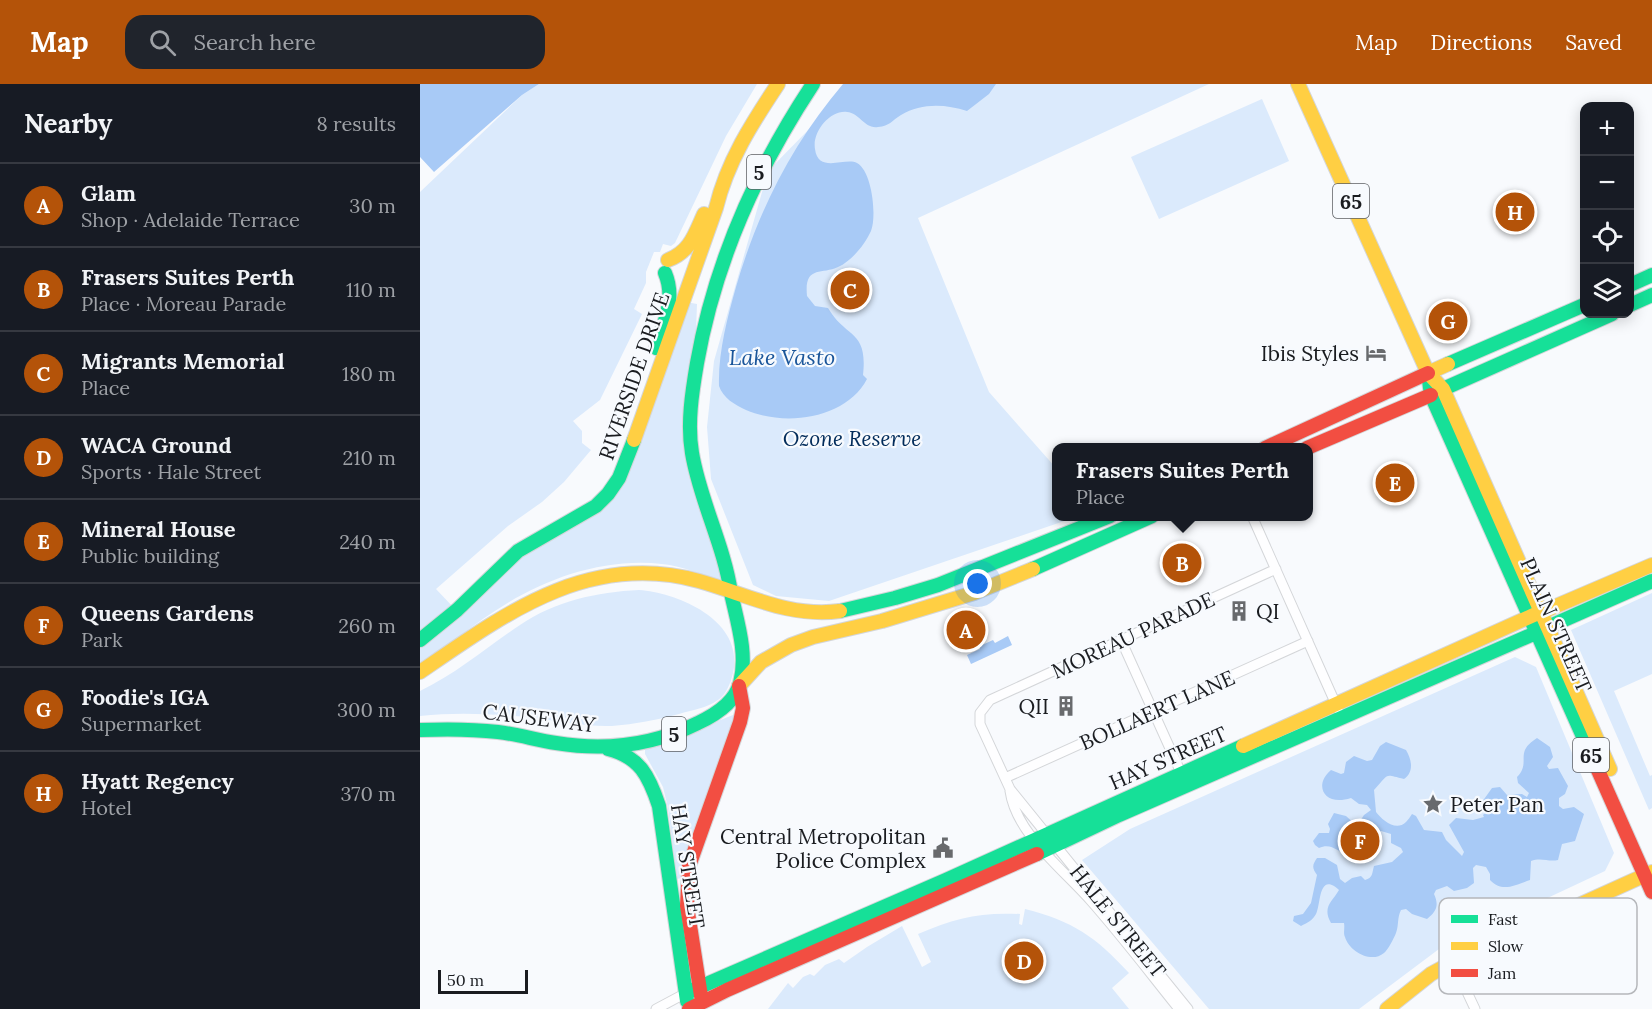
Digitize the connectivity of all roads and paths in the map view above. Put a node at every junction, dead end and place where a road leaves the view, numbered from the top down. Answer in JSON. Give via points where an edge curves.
{"nodes":[{"id":1,"x":778,"y":84,"type":"edge"},
{"id":2,"x":813,"y":84,"type":"edge"},
{"id":3,"x":1298,"y":84,"type":"edge"},
{"id":4,"x":718,"y":192,"type":"junction"},
{"id":5,"x":1652,"y":275,"type":"edge"},
{"id":6,"x":1634,"y":283,"type":"edge"},
{"id":7,"x":1652,"y":295,"type":"edge"},
{"id":8,"x":1634,"y":303,"type":"edge"},
{"id":9,"x":1580,"y":307,"type":"edge"},
{"id":10,"x":1603,"y":318,"type":"edge"},
{"id":11,"x":1428,"y":373,"type":"junction"},
{"id":12,"x":1437,"y":392,"type":"junction"},
{"id":13,"x":650,"y":395,"type":"junction"},
{"id":14,"x":1274,"y":443,"type":"edge"},
{"id":15,"x":1313,"y":444,"type":"edge"},
{"id":16,"x":1098,"y":521,"type":"edge"},
{"id":17,"x":1141,"y":521,"type":"edge"},
{"id":18,"x":1254,"y":521,"type":"edge"},
{"id":19,"x":1652,"y":565,"type":"edge"},
{"id":20,"x":1276,"y":569,"type":"junction"},
{"id":21,"x":1652,"y":581,"type":"edge"},
{"id":22,"x":731,"y":592,"type":"junction"},
{"id":23,"x":1535,"y":614,"type":"junction"},
{"id":24,"x":1542,"y":630,"type":"junction"},
{"id":25,"x":420,"y":640,"type":"edge"},
{"id":26,"x":1121,"y":640,"type":"junction"},
{"id":27,"x":1308,"y":641,"type":"junction"},
{"id":28,"x":420,"y":672,"type":"edge"},
{"id":29,"x":739,"y":686,"type":"junction"},
{"id":30,"x":1153,"y":711,"type":"junction"},
{"id":31,"x":1340,"y":712,"type":"junction"},
{"id":32,"x":420,"y":730,"type":"edge"},
{"id":33,"x":593,"y":747,"type":"junction"},
{"id":34,"x":1182,"y":775,"type":"junction"},
{"id":35,"x":1005,"y":778,"type":"junction"},
{"id":36,"x":1045,"y":842,"type":"junction"},
{"id":37,"x":1650,"y":871,"type":"edge"},
{"id":38,"x":1652,"y":892,"type":"edge"},
{"id":39,"x":1592,"y":898,"type":"edge"},
{"id":40,"x":1439,"y":970,"type":"edge"},
{"id":41,"x":699,"y":987,"type":"junction"},
{"id":42,"x":686,"y":993,"type":"junction"},
{"id":43,"x":1468,"y":994,"type":"edge"},
{"id":44,"x":695,"y":1008,"type":"edge"},
{"id":45,"x":656,"y":1009,"type":"edge"},
{"id":46,"x":1179,"y":1009,"type":"edge"},
{"id":47,"x":1188,"y":1009,"type":"edge"},
{"id":48,"x":1387,"y":1009,"type":"edge"},
{"id":49,"x":1475,"y":1009,"type":"edge"}],
"edges":[{"from":1,"to":4,"type":"main road","name":"RIVERSIDE DRIVE","number":"5","via":[[739,147]]},
{"from":2,"to":22,"type":"main road","number":"5","via":[[769,151],[731,236],[708,309],[698,361],[690,416],[692,452],[728,564]]},
{"from":3,"to":11,"type":"main road","name":"PLAIN STREET","number":"65"},
{"from":4,"to":13,"type":"main road","name":"RIVERSIDE DRIVE","number":"5","via":[[716,208]]},
{"from":4,"to":13,"type":"main road","via":[[708,204],[687,249],[666,267],[672,298],[647,376]]},
{"from":5,"to":6,"type":"main road"},
{"from":7,"to":8,"type":"main road"},
{"from":9,"to":11,"type":"main road"},
{"from":10,"to":12,"type":"main road"},
{"from":11,"to":12,"type":"main road","name":"PLAIN STREET","number":"65"},
{"from":11,"to":14,"type":"main road"},
{"from":12,"to":15,"type":"main road"},
{"from":12,"to":23,"type":"main road","name":"PLAIN STREET","number":"65"},
{"from":13,"to":25,"type":"main road","name":"RIVERSIDE DRIVE","number":"5","via":[[624,470],[606,497],[585,515],[518,551],[468,601]]},
{"from":16,"to":22,"type":"main road","via":[[959,577],[890,600],[829,613],[784,608]]},
{"from":17,"to":29,"type":"main road","name":"CAUSEWAY","via":[[974,593],[791,645],[761,662]]},
{"from":18,"to":20,"type":"street"},
{"from":19,"to":23,"type":"main road","name":"HAY STREET"},
{"from":20,"to":26,"type":"street","name":"MOREAU PARADE"},
{"from":20,"to":27,"type":"street"},
{"from":21,"to":24,"type":"main road","name":"HAY STREET"},
{"from":22,"to":28,"type":"main road","via":[[676,575],[652,573],[606,575],[563,586],[517,609]]},
{"from":22,"to":29,"type":"main road","number":"5","via":[[743,668]]},
{"from":23,"to":24,"type":"main road","name":"PLAIN STREET","number":"65"},
{"from":23,"to":31,"type":"main road","name":"HAY STREET"},
{"from":24,"to":31,"type":"main road","name":"HAY STREET"},
{"from":24,"to":37,"type":"main road","name":"PLAIN STREET","number":"65"},
{"from":26,"to":30,"type":"street"},
{"from":26,"to":35,"type":"street","name":"MOREAU PARADE","via":[[990,700],[980,713],[980,724]]},
{"from":27,"to":30,"type":"street","name":"BOLLAERT LANE"},
{"from":27,"to":31,"type":"street"},
{"from":29,"to":33,"type":"main road","name":"CAUSEWAY","number":"5","via":[[728,703],[690,728],[638,743]]},
{"from":29,"to":41,"type":"main road","name":"HAY STREET","via":[[741,722],[688,866],[687,906]]},
{"from":30,"to":34,"type":"street"},
{"from":30,"to":35,"type":"street","name":"BOLLAERT LANE"},
{"from":31,"to":34,"type":"main road","name":"HAY STREET"},
{"from":31,"to":36,"type":"main road","name":"HAY STREET","via":[[1119,814]]},
{"from":32,"to":33,"type":"main road","name":"CAUSEWAY","number":"5","via":[[498,732]]},
{"from":33,"to":42,"type":"main road","name":"HAY STREET","via":[[626,754],[639,763],[654,788],[662,817]]},
{"from":34,"to":36,"type":"main road","name":"HAY STREET"},
{"from":35,"to":36,"type":"street","via":[[1017,814]]},
{"from":36,"to":41,"type":"main road","name":"HAY STREET"},
{"from":36,"to":44,"type":"main road","name":"HAY STREET"},
{"from":36,"to":46,"type":"street","name":"HALE STREET"},
{"from":36,"to":47,"type":"street","name":"HALE STREET"},
{"from":37,"to":38,"type":"main road","name":"PLAIN STREET","number":"65"},
{"from":37,"to":39,"type":"main road"},
{"from":40,"to":48,"type":"main road"},
{"from":41,"to":42,"type":"main road","name":"HAY STREET"},
{"from":41,"to":44,"type":"main road","name":"HAY STREET"},
{"from":42,"to":44,"type":"main road","name":"HAY STREET"},
{"from":42,"to":45,"type":"street"},
{"from":43,"to":49,"type":"street"}]}
